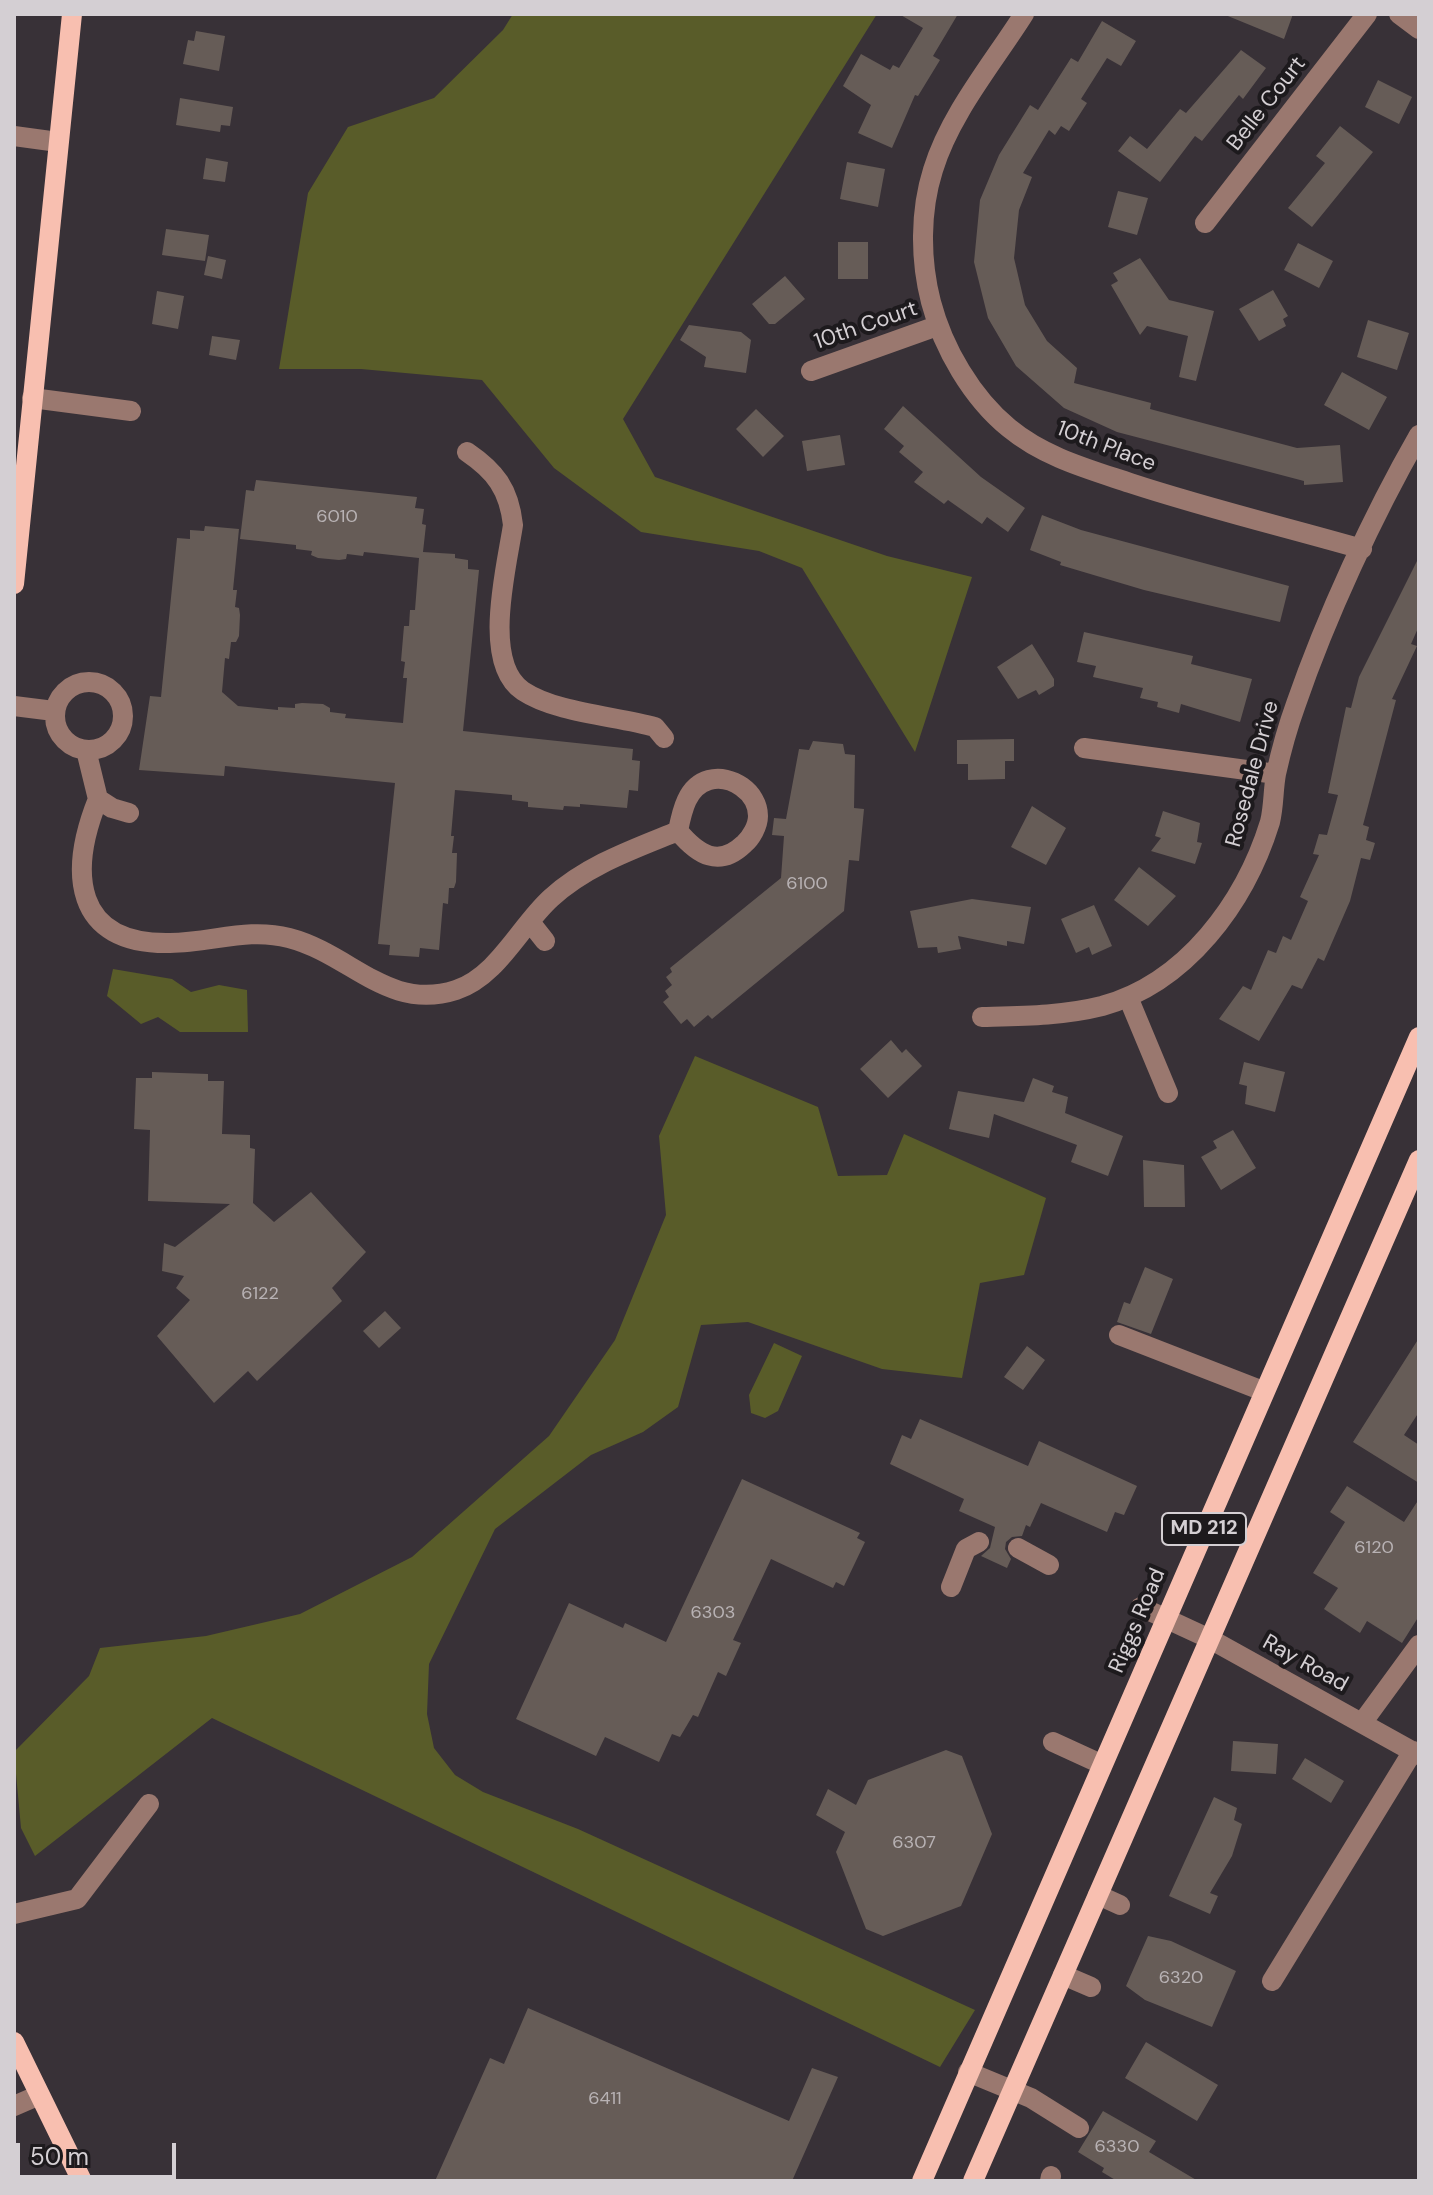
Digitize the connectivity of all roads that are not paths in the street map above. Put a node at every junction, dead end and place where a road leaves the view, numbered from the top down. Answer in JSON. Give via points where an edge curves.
{"nodes":[{"id":1,"x":72,"y":14,"type":"edge"},
{"id":2,"x":1024,"y":14,"type":"edge"},
{"id":3,"x":1367,"y":14,"type":"edge"},
{"id":4,"x":1399,"y":14,"type":"edge"},
{"id":5,"x":1419,"y":29,"type":"edge"},
{"id":6,"x":14,"y":136,"type":"edge"},
{"id":7,"x":58,"y":142,"type":"junction"},
{"id":8,"x":1205,"y":223,"type":"dead end"},
{"id":9,"x":937,"y":326,"type":"junction"},
{"id":10,"x":811,"y":371,"type":"dead end"},
{"id":11,"x":32,"y":398,"type":"junction"},
{"id":12,"x":131,"y":411,"type":"dead end"},
{"id":13,"x":1419,"y":435,"type":"edge"},
{"id":14,"x":467,"y":452,"type":"dead end"},
{"id":15,"x":1362,"y":549,"type":"junction"},
{"id":16,"x":14,"y":582,"type":"edge"},
{"id":17,"x":14,"y":706,"type":"edge"},
{"id":18,"x":54,"y":711,"type":"junction"},
{"id":19,"x":664,"y":738,"type":"dead end"},
{"id":20,"x":1084,"y":748,"type":"dead end"},
{"id":21,"x":86,"y":750,"type":"junction"},
{"id":22,"x":1276,"y":774,"type":"junction"},
{"id":23,"x":98,"y":799,"type":"junction"},
{"id":24,"x":129,"y":813,"type":"dead end"},
{"id":25,"x":678,"y":831,"type":"dead end"},
{"id":26,"x":530,"y":922,"type":"junction"},
{"id":27,"x":545,"y":941,"type":"dead end"},
{"id":28,"x":1128,"y":997,"type":"junction"},
{"id":29,"x":982,"y":1017,"type":"dead end"},
{"id":30,"x":1419,"y":1037,"type":"edge"},
{"id":31,"x":1168,"y":1093,"type":"dead end"},
{"id":32,"x":1419,"y":1160,"type":"edge"},
{"id":33,"x":1119,"y":1335,"type":"dead end"},
{"id":34,"x":1263,"y":1391,"type":"junction"},
{"id":35,"x":979,"y":1542,"type":"dead end"},
{"id":36,"x":1018,"y":1548,"type":"dead end"},
{"id":37,"x":1049,"y":1565,"type":"dead end"},
{"id":38,"x":951,"y":1587,"type":"dead end"},
{"id":39,"x":1141,"y":1607,"type":"dead end"},
{"id":40,"x":1166,"y":1619,"type":"junction"},
{"id":41,"x":1210,"y":1639,"type":"junction"},
{"id":42,"x":1419,"y":1645,"type":"edge"},
{"id":43,"x":1362,"y":1723,"type":"junction"},
{"id":44,"x":1053,"y":1742,"type":"dead end"},
{"id":45,"x":1416,"y":1753,"type":"edge"},
{"id":46,"x":1101,"y":1764,"type":"junction"},
{"id":47,"x":149,"y":1804,"type":"dead end"},
{"id":48,"x":1098,"y":1895,"type":"junction"},
{"id":49,"x":1120,"y":1905,"type":"dead end"},
{"id":50,"x":14,"y":1914,"type":"edge"},
{"id":51,"x":1063,"y":1975,"type":"junction"},
{"id":52,"x":1272,"y":1981,"type":"dead end"},
{"id":53,"x":1091,"y":1987,"type":"dead end"},
{"id":54,"x":14,"y":2042,"type":"edge"},
{"id":55,"x":968,"y":2072,"type":"junction"},
{"id":56,"x":1013,"y":2091,"type":"junction"},
{"id":57,"x":37,"y":2096,"type":"junction"},
{"id":58,"x":14,"y":2106,"type":"edge"},
{"id":59,"x":1079,"y":2128,"type":"dead end"},
{"id":60,"x":82,"y":2181,"type":"edge"},
{"id":61,"x":922,"y":2181,"type":"edge"},
{"id":62,"x":973,"y":2181,"type":"edge"}],
"edges":[{"from":1,"to":7,"type":"main road"},
{"from":2,"to":9,"type":"street","name":"10th Place","via":[[945,138],[933,168],[923,250]]},
{"from":3,"to":8,"type":"street","name":"Belle Court"},
{"from":4,"to":5,"type":"street"},
{"from":6,"to":7,"type":"street"},
{"from":7,"to":11,"type":"main road"},
{"from":9,"to":10,"type":"street","name":"10th Court"},
{"from":9,"to":15,"type":"street","name":"10th Place","via":[[979,396],[1007,427],[1046,452],[1160,493]]},
{"from":11,"to":12,"type":"street"},
{"from":11,"to":16,"type":"main road"},
{"from":13,"to":15,"type":"street","name":"Rosedale Drive"},
{"from":14,"to":19,"type":"street","via":[[500,481],[511,508],[500,638],[510,677],[523,690],[552,703],[655,727]]},
{"from":15,"to":22,"type":"street","name":"Rosedale Drive","via":[[1305,680]]},
{"from":17,"to":18,"type":"street"},
{"from":18,"to":21,"type":"street","via":[[66,742]]},
{"from":18,"to":21,"type":"street","via":[[65,691],[84,681],[115,693],[124,715],[122,726],[108,744]]},
{"from":20,"to":22,"type":"street"},
{"from":21,"to":23,"type":"street"},
{"from":22,"to":28,"type":"street","name":"Rosedale Drive","via":[[1263,842],[1227,912],[1195,950]]},
{"from":23,"to":24,"type":"street"},
{"from":23,"to":26,"type":"street","via":[[89,822],[83,897],[93,916],[111,930],[143,941],[266,933],[335,955],[402,994],[428,997],[460,989],[488,969]]},
{"from":25,"to":26,"type":"street","via":[[587,870]]},
{"from":26,"to":27,"type":"street"},
{"from":28,"to":29,"type":"street","name":"Rosedale Drive","via":[[1068,1013]]},
{"from":28,"to":31,"type":"street"},
{"from":30,"to":34,"type":"main road","name":"Riggs Road","number":"MD 212"},
{"from":32,"to":41,"type":"main road","number":"MD 212"},
{"from":33,"to":34,"type":"street"},
{"from":34,"to":40,"type":"main road","name":"Riggs Road","number":"MD 212"},
{"from":35,"to":38,"type":"street","via":[[966,1549]]},
{"from":36,"to":37,"type":"street"},
{"from":39,"to":40,"type":"street","name":"Ray Road"},
{"from":40,"to":41,"type":"street","name":"Ray Road"},
{"from":40,"to":46,"type":"main road","name":"Riggs Road","number":"MD 212"},
{"from":41,"to":43,"type":"street","name":"Ray Road"},
{"from":41,"to":48,"type":"main road","number":"MD 212"},
{"from":42,"to":43,"type":"street"},
{"from":43,"to":45,"type":"street","name":"Ray Road"},
{"from":44,"to":46,"type":"street"},
{"from":45,"to":52,"type":"street"},
{"from":46,"to":55,"type":"main road","name":"Riggs Road","number":"MD 212"},
{"from":47,"to":50,"type":"street","via":[[77,1899]]},
{"from":48,"to":49,"type":"street"},
{"from":48,"to":51,"type":"main road","number":"MD 212"},
{"from":51,"to":53,"type":"street"},
{"from":51,"to":56,"type":"main road","number":"MD 212"},
{"from":54,"to":57,"type":"main road"},
{"from":55,"to":56,"type":"street"},
{"from":55,"to":61,"type":"main road","name":"Riggs Road","number":"MD 212"},
{"from":56,"to":59,"type":"street"},
{"from":56,"to":62,"type":"main road","number":"MD 212"},
{"from":57,"to":58,"type":"street"},
{"from":57,"to":60,"type":"main road"}]}
